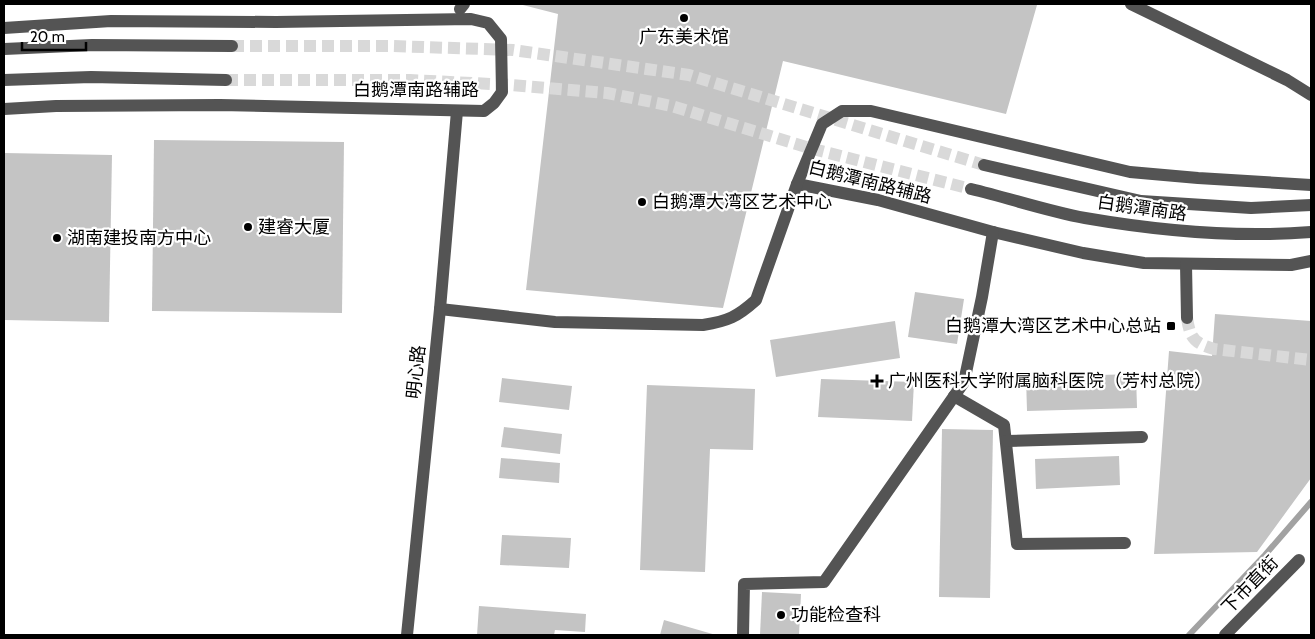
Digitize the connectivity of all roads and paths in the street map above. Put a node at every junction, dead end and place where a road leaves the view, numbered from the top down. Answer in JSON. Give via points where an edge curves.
{"nodes":[{"id":1,"x":1131,"y":4,"type":"edge"},
{"id":2,"x":4,"y":28,"type":"edge"},
{"id":3,"x":232,"y":46,"type":"tunnel mouth"},
{"id":4,"x":4,"y":49,"type":"edge"},
{"id":5,"x":4,"y":80,"type":"edge"},
{"id":6,"x":226,"y":80,"type":"tunnel mouth"},
{"id":7,"x":1311,"y":95,"type":"edge"},
{"id":8,"x":4,"y":109,"type":"edge"},
{"id":9,"x":457,"y":111,"type":"junction"},
{"id":10,"x":984,"y":165,"type":"tunnel mouth"},
{"id":11,"x":797,"y":184,"type":"junction"},
{"id":12,"x":1311,"y":185,"type":"edge"},
{"id":13,"x":971,"y":189,"type":"tunnel mouth"},
{"id":14,"x":1311,"y":205,"type":"edge"},
{"id":15,"x":993,"y":232,"type":"junction"},
{"id":16,"x":1311,"y":232,"type":"edge"},
{"id":17,"x":1311,"y":260,"type":"edge"},
{"id":18,"x":1186,"y":264,"type":"junction"},
{"id":19,"x":440,"y":309,"type":"junction"},
{"id":20,"x":1188,"y":318,"type":"tunnel mouth"},
{"id":21,"x":954,"y":396,"type":"junction"},
{"id":22,"x":1142,"y":437,"type":"dead end"},
{"id":23,"x":1006,"y":441,"type":"junction"},
{"id":24,"x":1125,"y":543,"type":"dead end"},
{"id":25,"x":1299,"y":560,"type":"dead end"},
{"id":26,"x":407,"y":635,"type":"edge"},
{"id":27,"x":743,"y":635,"type":"edge"},
{"id":28,"x":1225,"y":635,"type":"edge"}],
"edges":[{"from":1,"to":7,"type":"street","via":[[1288,80]]},
{"from":2,"to":9,"type":"street","name":"白鹅潭南路辅路","via":[[111,21],[471,19],[488,23],[501,39],[502,92],[484,111]]},
{"from":3,"to":4,"type":"street","via":[[92,45]]},
{"from":5,"to":6,"type":"street","via":[[91,76]]},
{"from":8,"to":9,"type":"street","name":"白鹅潭南路辅路","via":[[220,105]]},
{"from":9,"to":19,"type":"street","name":"明心路"},
{"from":10,"to":14,"type":"street","name":"白鹅潭南路","via":[[1141,201],[1251,208]]},
{"from":11,"to":12,"type":"street","name":"白鹅潭南路辅路","via":[[822,124],[842,111],[871,110],[1130,172]]},
{"from":11,"to":15,"type":"street","name":"白鹅潭南路辅路","via":[[878,200]]},
{"from":11,"to":19,"type":"street","via":[[756,300],[725,321],[703,325],[555,322]]},
{"from":13,"to":16,"type":"street","name":"白鹅潭南路","via":[[1084,217],[1192,233],[1280,235]]},
{"from":15,"to":18,"type":"street","name":"白鹅潭南路辅路","via":[[1083,253],[1144,263]]},
{"from":15,"to":21,"type":"street","via":[[964,382]]},
{"from":17,"to":18,"type":"street","name":"白鹅潭南路辅路","via":[[1291,265]]},
{"from":18,"to":20,"type":"street"},
{"from":19,"to":26,"type":"street","name":"明心路"},
{"from":21,"to":23,"type":"street","via":[[1004,425]]},
{"from":21,"to":27,"type":"street","via":[[824,582],[744,584]]},
{"from":22,"to":23,"type":"street"},
{"from":23,"to":24,"type":"street","via":[[1017,544]]},
{"from":25,"to":28,"type":"street","name":"下市直街"}]}
